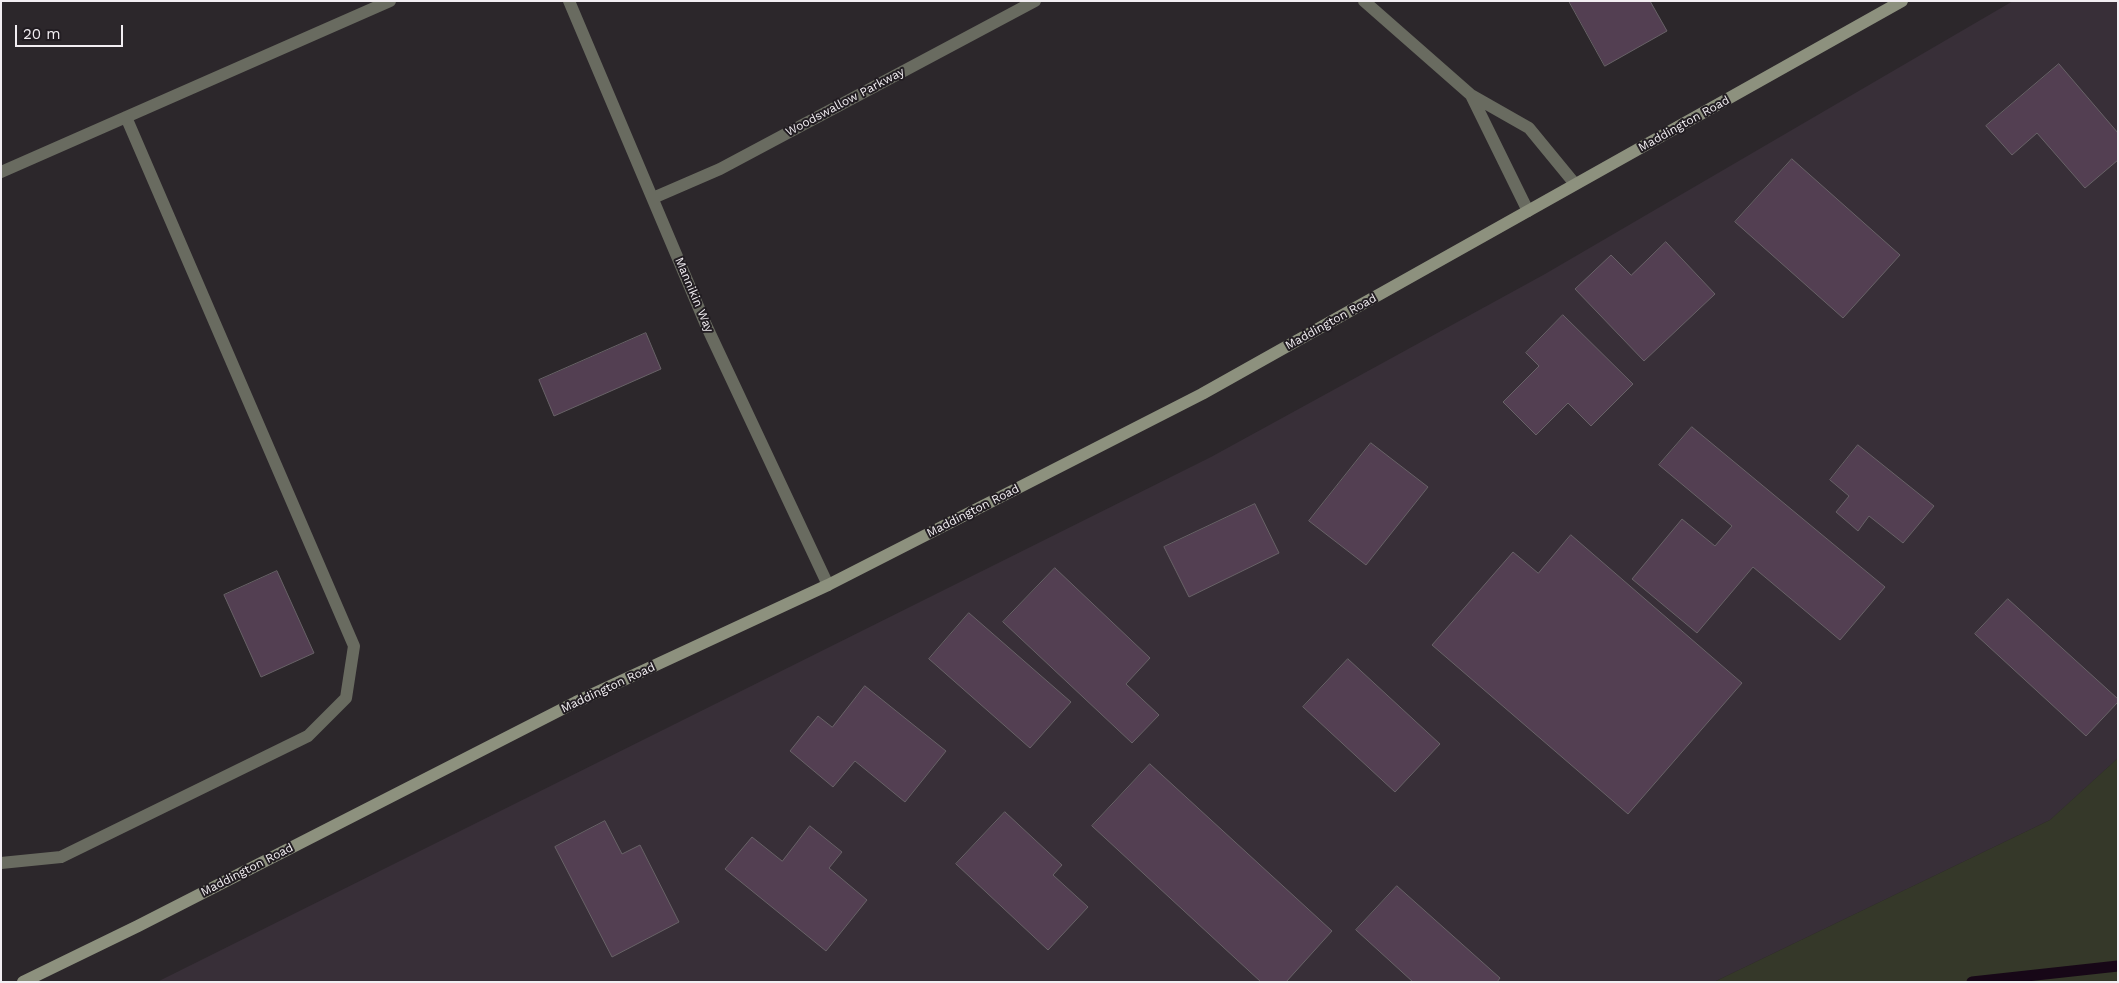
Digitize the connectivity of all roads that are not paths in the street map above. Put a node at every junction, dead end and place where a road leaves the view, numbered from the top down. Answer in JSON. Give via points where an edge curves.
{"nodes":[{"id":1,"x":390,"y":1,"type":"edge"},
{"id":2,"x":569,"y":1,"type":"edge"},
{"id":3,"x":1035,"y":1,"type":"edge"},
{"id":4,"x":1364,"y":1,"type":"edge"},
{"id":5,"x":1902,"y":1,"type":"edge"},
{"id":6,"x":1471,"y":95,"type":"junction"},
{"id":7,"x":126,"y":117,"type":"junction"},
{"id":8,"x":1,"y":172,"type":"edge"},
{"id":9,"x":1575,"y":184,"type":"junction"},
{"id":10,"x":653,"y":198,"type":"junction"},
{"id":11,"x":1528,"y":211,"type":"junction"},
{"id":12,"x":828,"y":585,"type":"junction"},
{"id":13,"x":1,"y":864,"type":"edge"},
{"id":14,"x":23,"y":982,"type":"edge"}],
"edges":[{"from":1,"to":7,"type":"street"},
{"from":2,"to":10,"type":"street","name":"Mannikin Way"},
{"from":3,"to":10,"type":"street","name":"Woodswallow Parkway","via":[[720,169]]},
{"from":4,"to":6,"type":"street"},
{"from":5,"to":9,"type":"main road","name":"Maddington Road"},
{"from":6,"to":9,"type":"street","via":[[1528,128]]},
{"from":6,"to":11,"type":"street"},
{"from":7,"to":8,"type":"street"},
{"from":7,"to":13,"type":"street","via":[[354,646],[346,698],[308,736],[61,857]]},
{"from":9,"to":11,"type":"main road","name":"Maddington Road"},
{"from":10,"to":12,"type":"street","name":"Mannikin Way","via":[[706,325]]},
{"from":11,"to":12,"type":"main road","name":"Maddington Road","via":[[1202,394]]},
{"from":12,"to":14,"type":"main road","name":"Maddington Road","via":[[576,702]]}]}
